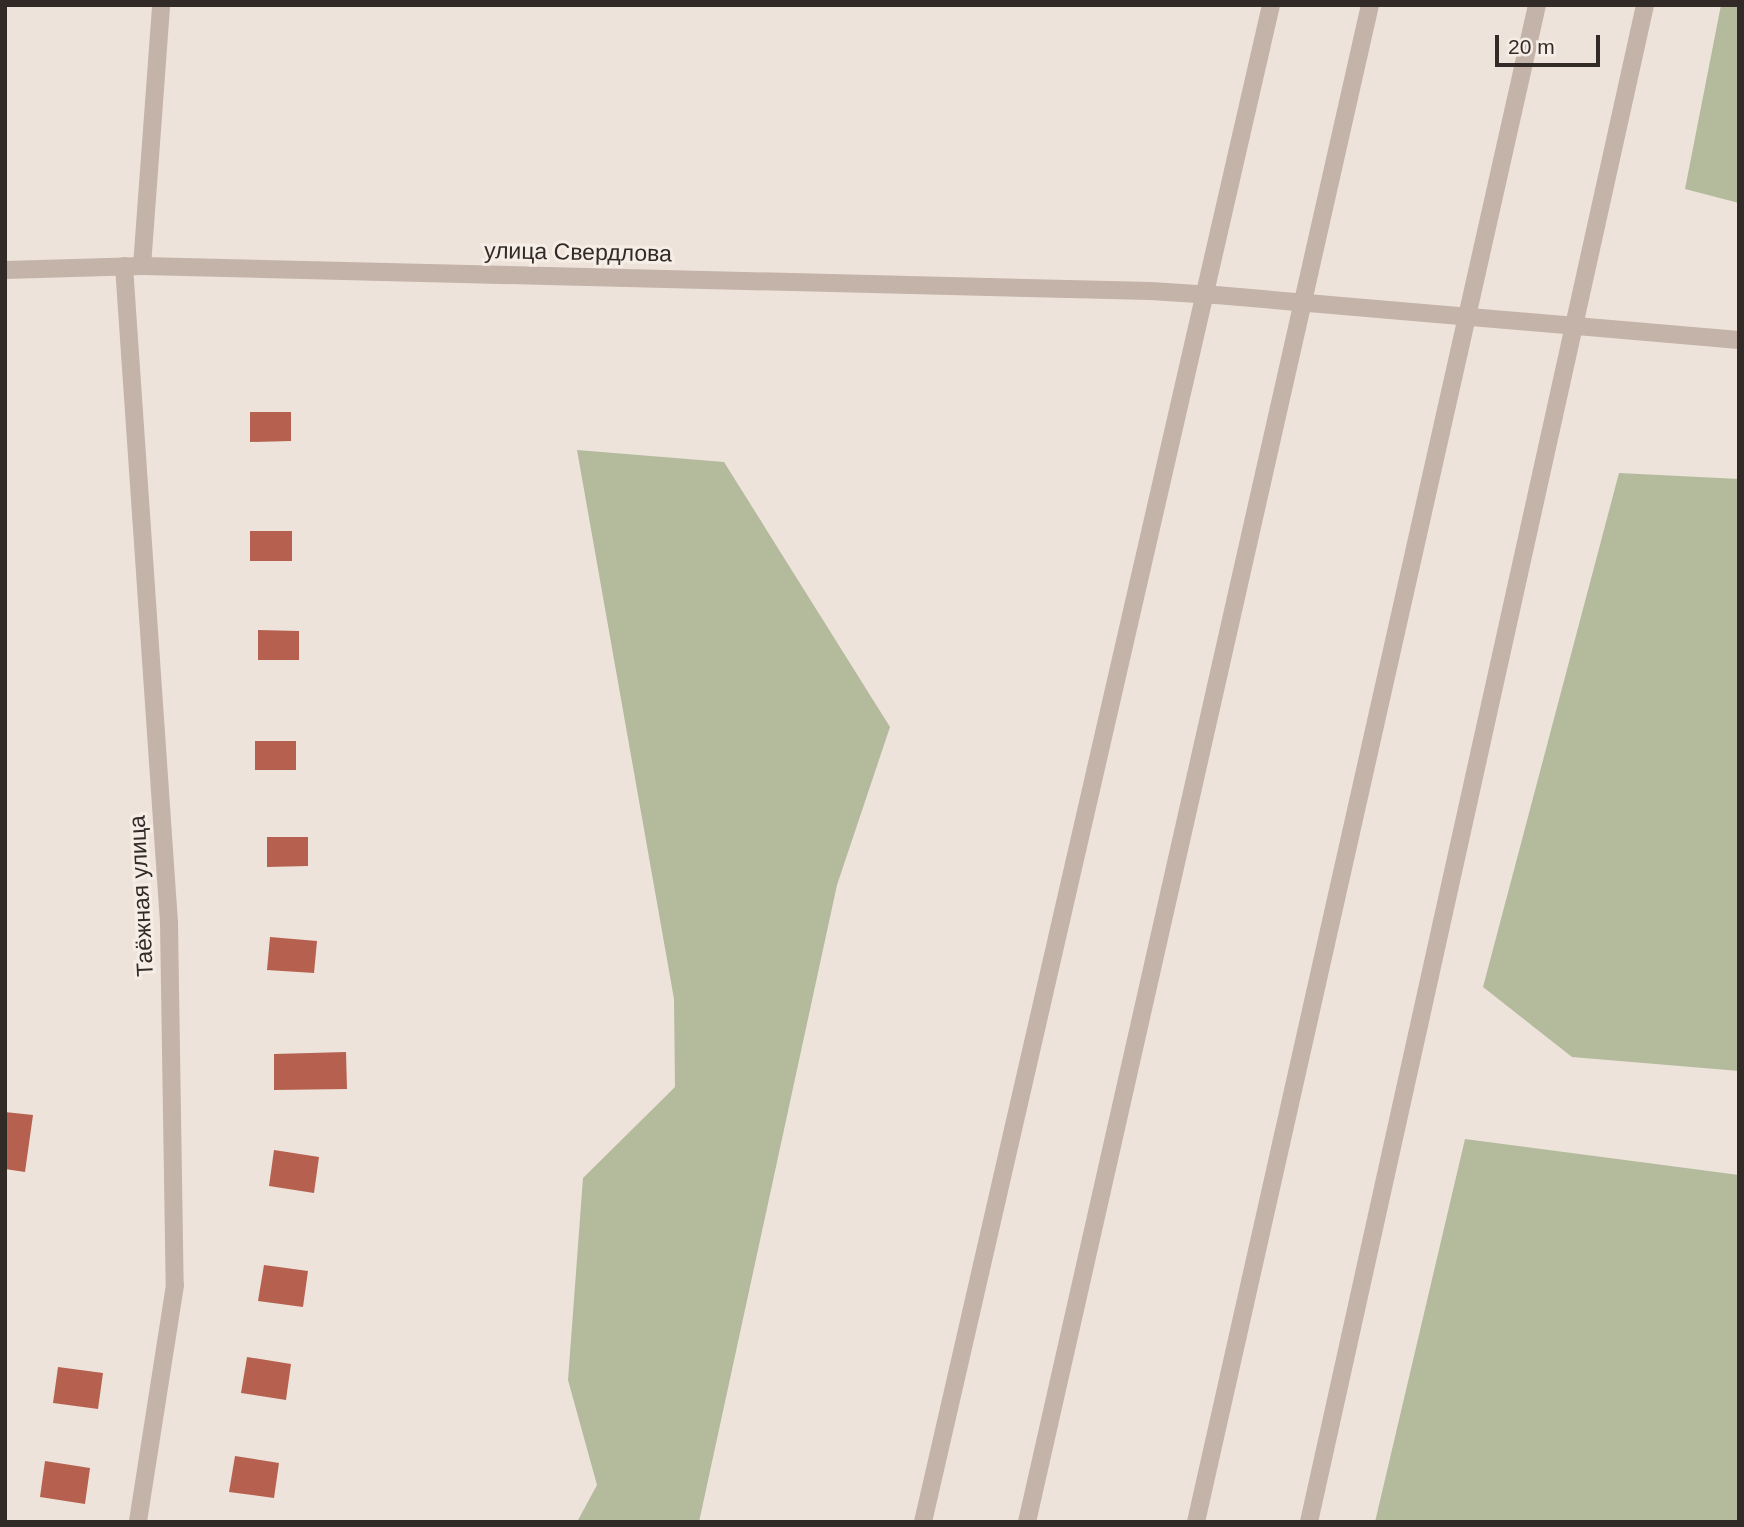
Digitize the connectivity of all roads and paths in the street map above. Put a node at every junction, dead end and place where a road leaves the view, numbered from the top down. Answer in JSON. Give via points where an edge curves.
{"nodes":[{"id":1,"x":161,"y":5,"type":"edge"},
{"id":2,"x":1271,"y":5,"type":"edge"},
{"id":3,"x":1370,"y":5,"type":"edge"},
{"id":4,"x":1537,"y":5,"type":"edge"},
{"id":5,"x":1645,"y":5,"type":"edge"},
{"id":6,"x":133,"y":266,"type":"junction"},
{"id":7,"x":5,"y":270,"type":"edge"},
{"id":8,"x":1204,"y":294,"type":"junction"},
{"id":9,"x":1300,"y":303,"type":"junction"},
{"id":10,"x":1467,"y":317,"type":"junction"},
{"id":11,"x":1574,"y":326,"type":"junction"},
{"id":12,"x":1739,"y":340,"type":"edge"},
{"id":13,"x":138,"y":1522,"type":"edge"},
{"id":14,"x":923,"y":1522,"type":"edge"},
{"id":15,"x":1027,"y":1522,"type":"edge"},
{"id":16,"x":1196,"y":1522,"type":"edge"},
{"id":17,"x":1309,"y":1522,"type":"edge"}],
"edges":[{"from":1,"to":6,"type":"street","name":"Таёжная улица"},
{"from":2,"to":8,"type":"street"},
{"from":3,"to":9,"type":"street"},
{"from":4,"to":10,"type":"street"},
{"from":5,"to":11,"type":"street"},
{"from":6,"to":7,"type":"street","name":"улица Свердлова"},
{"from":6,"to":8,"type":"street","name":"улица Свердлова"},
{"from":6,"to":13,"type":"street","name":"Таёжная улица","via":[[169,923],[175,1285]]},
{"from":8,"to":9,"type":"street","name":"улица Свердлова"},
{"from":8,"to":14,"type":"street"},
{"from":9,"to":10,"type":"street","name":"улица Свердлова"},
{"from":9,"to":15,"type":"street"},
{"from":10,"to":11,"type":"street","name":"улица Свердлова"},
{"from":10,"to":16,"type":"street"},
{"from":11,"to":12,"type":"street","name":"улица Свердлова"},
{"from":11,"to":17,"type":"street"}]}
